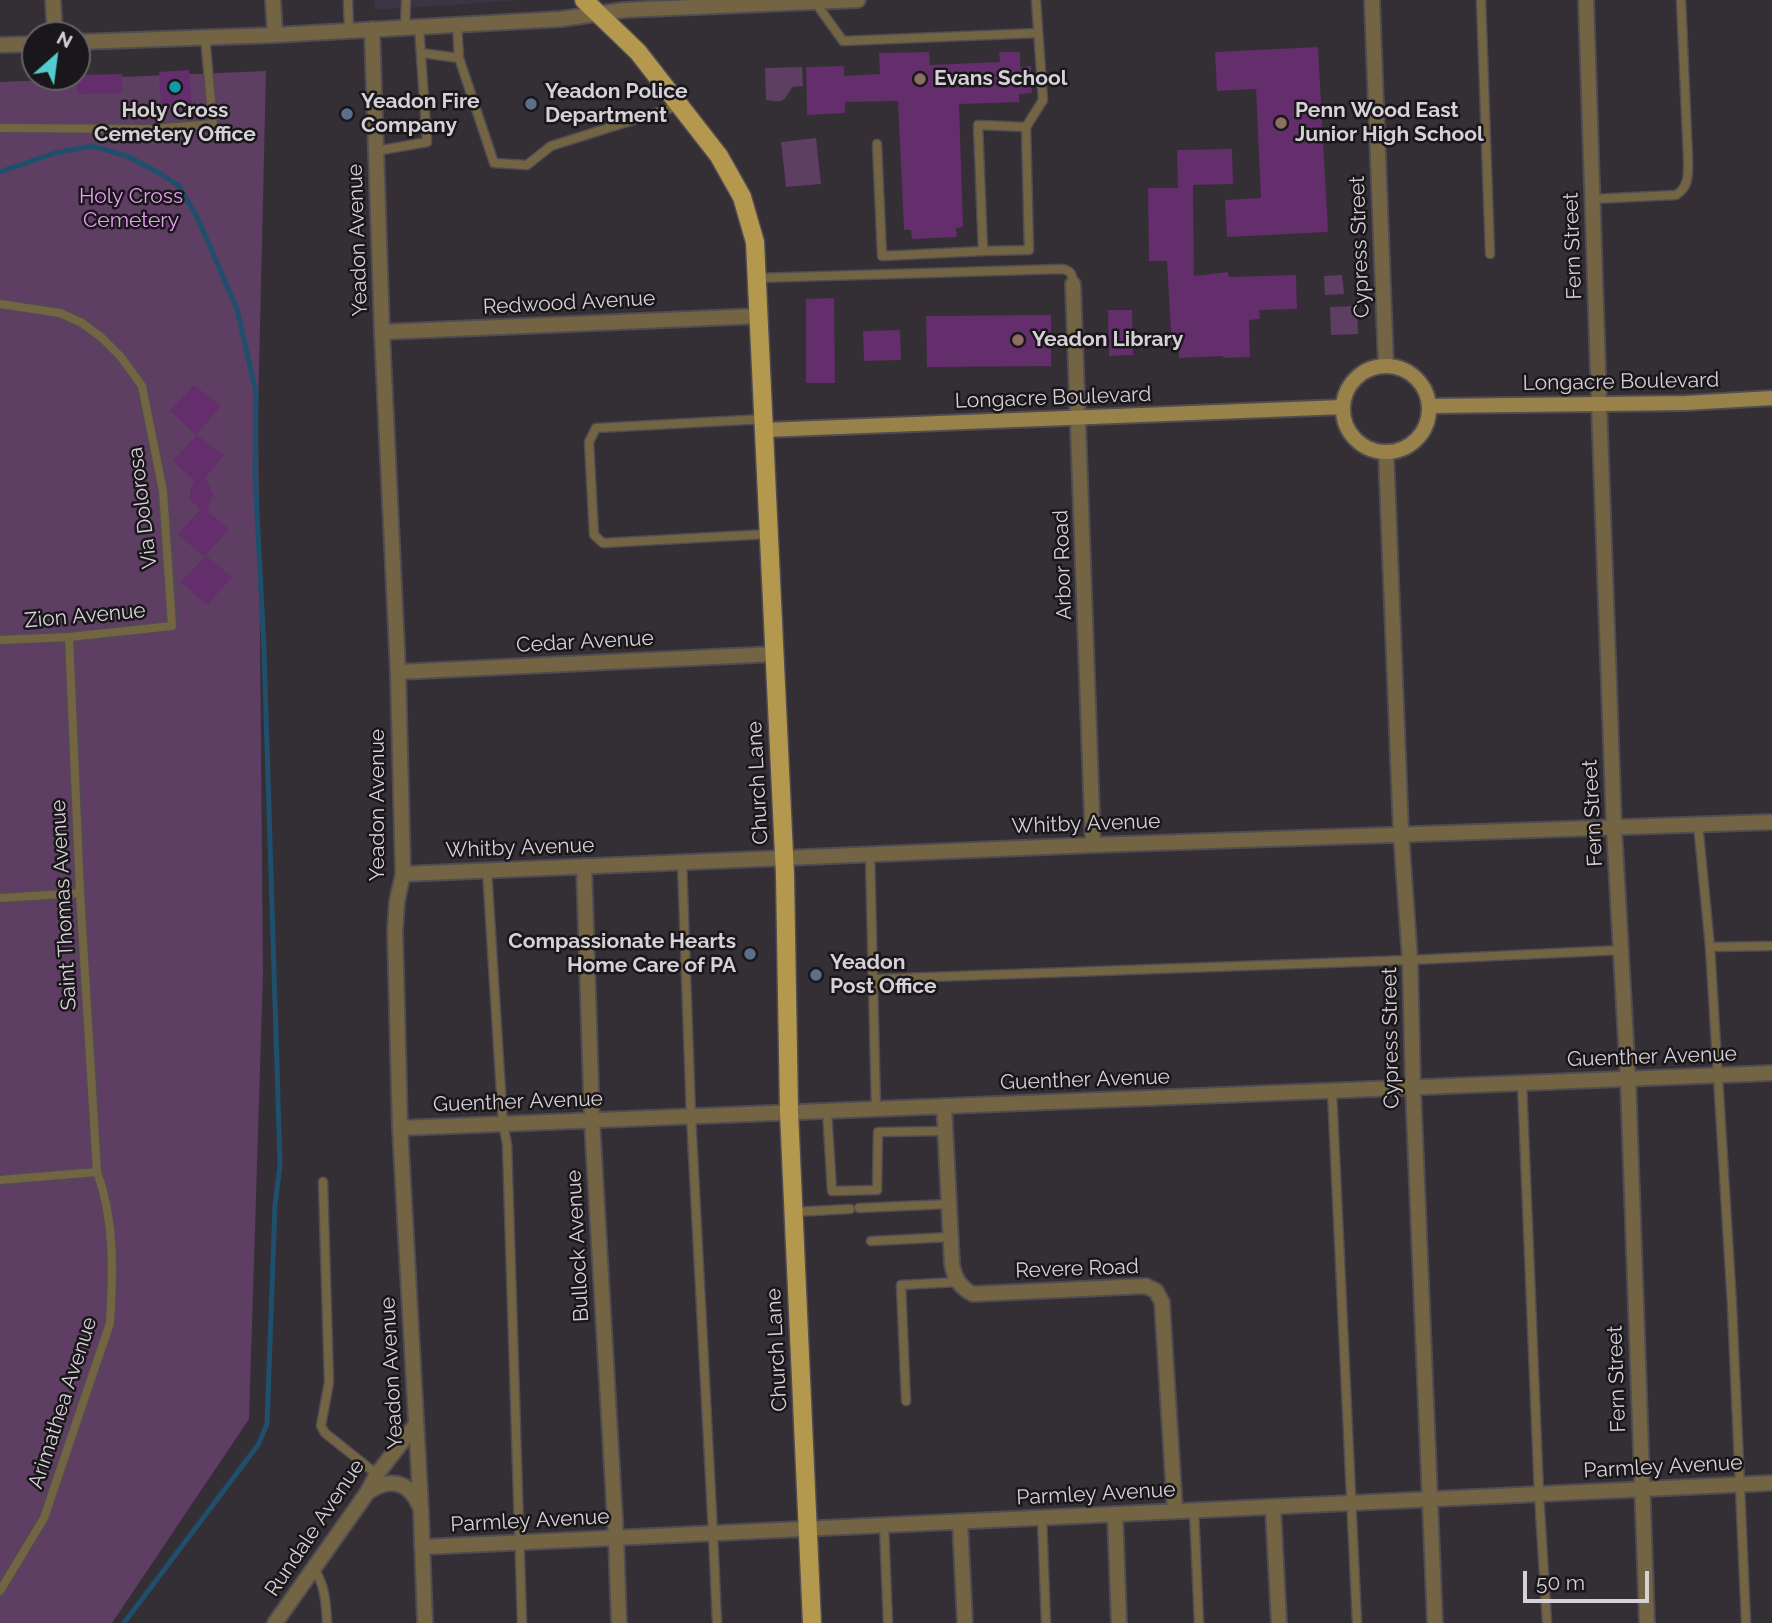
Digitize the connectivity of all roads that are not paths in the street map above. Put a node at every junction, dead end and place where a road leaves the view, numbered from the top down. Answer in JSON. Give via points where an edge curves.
{"nodes":[{"id":1,"x":53,"y":0,"type":"edge"},
{"id":2,"x":274,"y":0,"type":"edge"},
{"id":3,"x":348,"y":0,"type":"edge"},
{"id":4,"x":406,"y":0,"type":"edge"},
{"id":5,"x":584,"y":0,"type":"edge"},
{"id":6,"x":858,"y":0,"type":"edge"},
{"id":7,"x":1036,"y":0,"type":"edge"},
{"id":8,"x":1372,"y":0,"type":"edge"},
{"id":9,"x":1481,"y":0,"type":"edge"},
{"id":10,"x":1586,"y":0,"type":"edge"},
{"id":11,"x":1681,"y":0,"type":"edge"},
{"id":12,"x":816,"y":2,"type":"junction"},
{"id":13,"x":734,"y":3,"type":"edge"},
{"id":14,"x":694,"y":4,"type":"edge"},
{"id":15,"x":642,"y":5,"type":"edge"},
{"id":16,"x":598,"y":14,"type":"junction"},
{"id":17,"x":54,"y":21,"type":"edge"},
{"id":18,"x":457,"y":24,"type":"junction"},
{"id":19,"x":412,"y":27,"type":"junction"},
{"id":20,"x":372,"y":29,"type":"junction"},
{"id":21,"x":349,"y":31,"type":"junction"},
{"id":22,"x":1038,"y":33,"type":"junction"},
{"id":23,"x":275,"y":35,"type":"junction"},
{"id":24,"x":205,"y":37,"type":"junction"},
{"id":25,"x":91,"y":41,"type":"edge"},
{"id":26,"x":21,"y":44,"type":"edge"},
{"id":27,"x":0,"y":45,"type":"edge"},
{"id":28,"x":421,"y":53,"type":"junction"},
{"id":29,"x":460,"y":58,"type":"junction"},
{"id":30,"x":681,"y":106,"type":"junction"},
{"id":31,"x":1026,"y":127,"type":"junction"},
{"id":32,"x":0,"y":128,"type":"edge"},
{"id":33,"x":877,"y":144,"type":"dead end"},
{"id":34,"x":376,"y":151,"type":"junction"},
{"id":35,"x":1592,"y":199,"type":"junction"},
{"id":36,"x":983,"y":251,"type":"junction"},
{"id":37,"x":1490,"y":254,"type":"dead end"},
{"id":38,"x":757,"y":278,"type":"junction"},
{"id":39,"x":1073,"y":284,"type":"joint"},
{"id":40,"x":0,"y":304,"type":"edge"},
{"id":41,"x":759,"y":316,"type":"junction"},
{"id":42,"x":382,"y":332,"type":"junction"},
{"id":43,"x":1386,"y":366,"type":"junction"},
{"id":44,"x":1772,"y":398,"type":"edge"},
{"id":45,"x":1599,"y":403,"type":"junction"},
{"id":46,"x":1429,"y":406,"type":"junction"},
{"id":47,"x":1343,"y":407,"type":"junction"},
{"id":48,"x":1079,"y":418,"type":"junction"},
{"id":49,"x":764,"y":425,"type":"junction"},
{"id":50,"x":1386,"y":452,"type":"junction"},
{"id":51,"x":769,"y":534,"type":"junction"},
{"id":52,"x":172,"y":626,"type":"joint"},
{"id":53,"x":69,"y":637,"type":"junction"},
{"id":54,"x":0,"y":640,"type":"edge"},
{"id":55,"x":775,"y":654,"type":"junction"},
{"id":56,"x":398,"y":672,"type":"junction"},
{"id":57,"x":1772,"y":822,"type":"edge"},
{"id":58,"x":1698,"y":824,"type":"junction"},
{"id":59,"x":1614,"y":827,"type":"junction"},
{"id":60,"x":1401,"y":833,"type":"junction"},
{"id":61,"x":1093,"y":845,"type":"junction"},
{"id":62,"x":870,"y":854,"type":"junction"},
{"id":63,"x":784,"y":858,"type":"junction"},
{"id":64,"x":682,"y":862,"type":"junction"},
{"id":65,"x":584,"y":866,"type":"junction"},
{"id":66,"x":487,"y":870,"type":"junction"},
{"id":67,"x":403,"y":874,"type":"junction"},
{"id":68,"x":80,"y":894,"type":"junction"},
{"id":69,"x":0,"y":898,"type":"edge"},
{"id":70,"x":1772,"y":946,"type":"edge"},
{"id":71,"x":1710,"y":947,"type":"junction"},
{"id":72,"x":1621,"y":950,"type":"junction"},
{"id":73,"x":1410,"y":960,"type":"junction"},
{"id":74,"x":873,"y":979,"type":"junction"},
{"id":75,"x":1772,"y":1073,"type":"edge"},
{"id":76,"x":1717,"y":1075,"type":"junction"},
{"id":77,"x":1628,"y":1079,"type":"junction"},
{"id":78,"x":1522,"y":1083,"type":"junction"},
{"id":79,"x":1413,"y":1087,"type":"junction"},
{"id":80,"x":1332,"y":1091,"type":"junction"},
{"id":81,"x":944,"y":1106,"type":"junction"},
{"id":82,"x":876,"y":1109,"type":"junction"},
{"id":83,"x":827,"y":1111,"type":"junction"},
{"id":84,"x":789,"y":1112,"type":"junction"},
{"id":85,"x":691,"y":1116,"type":"junction"},
{"id":86,"x":592,"y":1121,"type":"junction"},
{"id":87,"x":503,"y":1124,"type":"junction"},
{"id":88,"x":400,"y":1128,"type":"junction"},
{"id":89,"x":945,"y":1131,"type":"junction"},
{"id":90,"x":97,"y":1172,"type":"junction"},
{"id":91,"x":0,"y":1180,"type":"edge"},
{"id":92,"x":323,"y":1182,"type":"dead end"},
{"id":93,"x":949,"y":1204,"type":"junction"},
{"id":94,"x":793,"y":1212,"type":"junction"},
{"id":95,"x":951,"y":1237,"type":"junction"},
{"id":96,"x":871,"y":1241,"type":"dead end"},
{"id":97,"x":958,"y":1282,"type":"junction"},
{"id":98,"x":906,"y":1401,"type":"dead end"},
{"id":99,"x":416,"y":1424,"type":"junction"},
{"id":100,"x":382,"y":1478,"type":"junction"},
{"id":101,"x":1772,"y":1483,"type":"edge"},
{"id":102,"x":1740,"y":1485,"type":"junction"},
{"id":103,"x":1642,"y":1489,"type":"junction"},
{"id":104,"x":1539,"y":1494,"type":"junction"},
{"id":105,"x":1430,"y":1499,"type":"junction"},
{"id":106,"x":1352,"y":1503,"type":"junction"},
{"id":107,"x":1273,"y":1507,"type":"junction"},
{"id":108,"x":1194,"y":1510,"type":"junction"},
{"id":109,"x":421,"y":1511,"type":"junction"},
{"id":110,"x":1175,"y":1511,"type":"junction"},
{"id":111,"x":1115,"y":1514,"type":"junction"},
{"id":112,"x":1042,"y":1518,"type":"junction"},
{"id":113,"x":960,"y":1522,"type":"junction"},
{"id":114,"x":884,"y":1525,"type":"junction"},
{"id":115,"x":808,"y":1529,"type":"junction"},
{"id":116,"x":713,"y":1533,"type":"junction"},
{"id":117,"x":615,"y":1538,"type":"junction"},
{"id":118,"x":519,"y":1543,"type":"junction"},
{"id":119,"x":422,"y":1547,"type":"junction"},
{"id":120,"x":314,"y":1568,"type":"junction"},
{"id":121,"x":0,"y":1591,"type":"edge"},
{"id":122,"x":275,"y":1623,"type":"edge"},
{"id":123,"x":327,"y":1623,"type":"edge"},
{"id":124,"x":425,"y":1623,"type":"edge"},
{"id":125,"x":522,"y":1623,"type":"edge"},
{"id":126,"x":619,"y":1623,"type":"edge"},
{"id":127,"x":717,"y":1623,"type":"edge"},
{"id":128,"x":812,"y":1623,"type":"edge"},
{"id":129,"x":888,"y":1623,"type":"edge"},
{"id":130,"x":965,"y":1623,"type":"edge"},
{"id":131,"x":1046,"y":1623,"type":"edge"},
{"id":132,"x":1119,"y":1623,"type":"edge"},
{"id":133,"x":1199,"y":1623,"type":"edge"},
{"id":134,"x":1279,"y":1623,"type":"edge"},
{"id":135,"x":1357,"y":1623,"type":"edge"},
{"id":136,"x":1435,"y":1623,"type":"edge"},
{"id":137,"x":1547,"y":1623,"type":"edge"},
{"id":138,"x":1647,"y":1623,"type":"edge"},
{"id":139,"x":1745,"y":1623,"type":"edge"}],
"edges":[{"from":1,"to":17,"type":"street"},
{"from":2,"to":23,"type":"street"},
{"from":3,"to":21,"type":"lane"},
{"from":4,"to":19,"type":"lane","via":[[404,10]]},
{"from":5,"to":16,"type":"main road","name":"Church Lane"},
{"from":6,"to":12,"type":"street"},
{"from":7,"to":22,"type":"lane"},
{"from":8,"to":43,"type":"street","name":"Cypress Street"},
{"from":9,"to":37,"type":"lane"},
{"from":10,"to":35,"type":"street","name":"Fern Street"},
{"from":11,"to":35,"type":"lane","via":[[1687,183],[1676,195]]},
{"from":12,"to":13,"type":"street"},
{"from":12,"to":22,"type":"lane","via":[[843,41]]},
{"from":13,"to":14,"type":"street"},
{"from":14,"to":15,"type":"street"},
{"from":15,"to":16,"type":"street"},
{"from":16,"to":18,"type":"street"},
{"from":16,"to":30,"type":"main road","name":"Church Lane","via":[[638,52]]},
{"from":18,"to":19,"type":"street"},
{"from":18,"to":29,"type":"lane"},
{"from":19,"to":20,"type":"street"},
{"from":19,"to":28,"type":"lane"},
{"from":20,"to":21,"type":"street"},
{"from":20,"to":34,"type":"street","name":"Yeadon Avenue"},
{"from":21,"to":23,"type":"street"},
{"from":22,"to":31,"type":"lane","via":[[1044,100]]},
{"from":23,"to":24,"type":"street"},
{"from":24,"to":25,"type":"street"},
{"from":24,"to":32,"type":"lane","via":[[213,124],[152,129]]},
{"from":26,"to":27,"type":"street"},
{"from":28,"to":29,"type":"lane"},
{"from":28,"to":34,"type":"lane","via":[[427,142]]},
{"from":29,"to":30,"type":"lane","via":[[494,163],[527,165],[551,146]]},
{"from":30,"to":38,"type":"main road","name":"Church Lane","via":[[719,156],[742,197],[755,242]]},
{"from":31,"to":36,"type":"lane","via":[[1029,250]]},
{"from":31,"to":36,"type":"lane","via":[[978,125]]},
{"from":33,"to":36,"type":"lane","via":[[882,256]]},
{"from":34,"to":42,"type":"street","name":"Yeadon Avenue"},
{"from":35,"to":45,"type":"street","name":"Fern Street"},
{"from":38,"to":39,"type":"lane","via":[[1067,269]]},
{"from":38,"to":41,"type":"main road","name":"Church Lane"},
{"from":39,"to":48,"type":"street","name":"Arbor Road"},
{"from":40,"to":52,"type":"lane","name":"Via Dolorosa","via":[[60,313],[82,323],[121,357],[142,386],[163,491]]},
{"from":41,"to":42,"type":"street","name":"Redwood Avenue"},
{"from":41,"to":49,"type":"main road","name":"Church Lane"},
{"from":42,"to":56,"type":"street","name":"Yeadon Avenue"},
{"from":43,"to":46,"type":"street","via":[[1417,380]]},
{"from":43,"to":47,"type":"street","via":[[1354,380]]},
{"from":44,"to":45,"type":"street","name":"Longacre Boulevard"},
{"from":45,"to":46,"type":"street","name":"Longacre Boulevard"},
{"from":45,"to":59,"type":"street","name":"Fern Street"},
{"from":46,"to":50,"type":"street","via":[[1426,425],[1415,441]]},
{"from":47,"to":48,"type":"street","name":"Longacre Boulevard"},
{"from":47,"to":50,"type":"street","via":[[1355,439],[1369,449]]},
{"from":48,"to":49,"type":"street","name":"Longacre Boulevard"},
{"from":48,"to":61,"type":"street","name":"Arbor Road"},
{"from":49,"to":51,"type":"main road","name":"Church Lane"},
{"from":49,"to":51,"type":"lane","via":[[596,428],[589,442],[594,535],[603,543]]},
{"from":50,"to":60,"type":"street","name":"Cypress Street"},
{"from":51,"to":55,"type":"main road","name":"Church Lane"},
{"from":52,"to":53,"type":"lane","name":"Zion Avenue"},
{"from":53,"to":54,"type":"lane","name":"Zion Avenue"},
{"from":53,"to":68,"type":"lane","name":"Saint Thomas Avenue"},
{"from":55,"to":56,"type":"street","name":"Cedar Avenue"},
{"from":55,"to":63,"type":"main road","name":"Church Lane"},
{"from":56,"to":67,"type":"street","name":"Yeadon Avenue"},
{"from":57,"to":58,"type":"street","name":"Whitby Avenue"},
{"from":58,"to":59,"type":"street","name":"Whitby Avenue"},
{"from":58,"to":71,"type":"lane"},
{"from":59,"to":60,"type":"street","name":"Whitby Avenue"},
{"from":59,"to":72,"type":"street","name":"Fern Street"},
{"from":60,"to":61,"type":"street","name":"Whitby Avenue"},
{"from":60,"to":73,"type":"street","name":"Cypress Street"},
{"from":61,"to":62,"type":"street","name":"Whitby Avenue"},
{"from":62,"to":63,"type":"street","name":"Whitby Avenue"},
{"from":62,"to":74,"type":"lane"},
{"from":63,"to":64,"type":"street","name":"Whitby Avenue"},
{"from":63,"to":84,"type":"main road","name":"Church Lane"},
{"from":64,"to":65,"type":"street","name":"Whitby Avenue"},
{"from":64,"to":85,"type":"lane"},
{"from":65,"to":66,"type":"street","name":"Whitby Avenue"},
{"from":65,"to":86,"type":"street","name":"Bullock Avenue"},
{"from":66,"to":67,"type":"street","name":"Whitby Avenue"},
{"from":66,"to":87,"type":"lane"},
{"from":67,"to":88,"type":"street","name":"Yeadon Avenue","via":[[395,931]]},
{"from":68,"to":69,"type":"lane"},
{"from":68,"to":90,"type":"lane","name":"Saint Thomas Avenue"},
{"from":70,"to":71,"type":"lane"},
{"from":71,"to":76,"type":"lane"},
{"from":72,"to":73,"type":"lane"},
{"from":72,"to":77,"type":"street","name":"Fern Street"},
{"from":73,"to":74,"type":"lane"},
{"from":73,"to":79,"type":"street","name":"Cypress Street"},
{"from":74,"to":82,"type":"lane"},
{"from":75,"to":76,"type":"street","name":"Guenther Avenue"},
{"from":76,"to":77,"type":"street","name":"Guenther Avenue"},
{"from":76,"to":102,"type":"lane"},
{"from":77,"to":78,"type":"street","name":"Guenther Avenue"},
{"from":77,"to":103,"type":"street","name":"Fern Street"},
{"from":78,"to":79,"type":"street","name":"Guenther Avenue"},
{"from":78,"to":104,"type":"lane"},
{"from":79,"to":80,"type":"street","name":"Guenther Avenue"},
{"from":79,"to":105,"type":"street","name":"Cypress Street"},
{"from":80,"to":81,"type":"street","name":"Guenther Avenue"},
{"from":80,"to":106,"type":"lane"},
{"from":81,"to":82,"type":"street","name":"Guenther Avenue"},
{"from":81,"to":89,"type":"street"},
{"from":82,"to":83,"type":"street","name":"Guenther Avenue"},
{"from":83,"to":84,"type":"street","name":"Guenther Avenue"},
{"from":83,"to":89,"type":"lane","via":[[832,1191],[877,1190],[878,1132]]},
{"from":84,"to":85,"type":"street","name":"Guenther Avenue"},
{"from":84,"to":94,"type":"main road","name":"Church Lane"},
{"from":85,"to":86,"type":"street","name":"Guenther Avenue"},
{"from":85,"to":116,"type":"lane"},
{"from":86,"to":87,"type":"street","name":"Guenther Avenue"},
{"from":86,"to":117,"type":"street","name":"Bullock Avenue"},
{"from":87,"to":88,"type":"street","name":"Guenther Avenue"},
{"from":87,"to":118,"type":"lane"},
{"from":88,"to":99,"type":"street","name":"Yeadon Avenue"},
{"from":89,"to":93,"type":"street"},
{"from":90,"to":91,"type":"lane"},
{"from":90,"to":121,"type":"lane","name":"Arimathea Avenue","via":[[110,1227],[110,1323],[44,1518]]},
{"from":92,"to":100,"type":"lane","via":[[329,1381],[321,1426]]},
{"from":93,"to":94,"type":"lane"},
{"from":93,"to":95,"type":"street"},
{"from":94,"to":115,"type":"main road","name":"Church Lane"},
{"from":95,"to":96,"type":"lane"},
{"from":95,"to":97,"type":"street"},
{"from":97,"to":98,"type":"lane","via":[[901,1285]]},
{"from":97,"to":110,"type":"street","name":"Revere Road","via":[[973,1294],[1146,1286],[1156,1291],[1162,1302]]},
{"from":99,"to":100,"type":"street","name":"Rundale Avenue"},
{"from":99,"to":109,"type":"street","name":"Yeadon Avenue"},
{"from":100,"to":109,"type":"street","via":[[405,1487]]},
{"from":100,"to":120,"type":"street","name":"Rundale Avenue"},
{"from":101,"to":102,"type":"street","name":"Parmley Avenue"},
{"from":102,"to":103,"type":"street","name":"Parmley Avenue"},
{"from":102,"to":139,"type":"lane"},
{"from":103,"to":104,"type":"street","name":"Parmley Avenue"},
{"from":103,"to":138,"type":"street","name":"Fern Street"},
{"from":104,"to":105,"type":"street","name":"Parmley Avenue"},
{"from":104,"to":137,"type":"lane"},
{"from":105,"to":106,"type":"street","name":"Parmley Avenue"},
{"from":105,"to":136,"type":"street","name":"Cypress Street"},
{"from":106,"to":107,"type":"street","name":"Parmley Avenue"},
{"from":106,"to":135,"type":"lane"},
{"from":107,"to":108,"type":"street","name":"Parmley Avenue"},
{"from":107,"to":134,"type":"street"},
{"from":108,"to":110,"type":"street","name":"Parmley Avenue"},
{"from":108,"to":133,"type":"lane"},
{"from":109,"to":119,"type":"street","name":"Yeadon Avenue"},
{"from":110,"to":111,"type":"street","name":"Parmley Avenue"},
{"from":111,"to":112,"type":"street","name":"Parmley Avenue"},
{"from":111,"to":132,"type":"street"},
{"from":112,"to":113,"type":"street","name":"Parmley Avenue"},
{"from":112,"to":131,"type":"lane"},
{"from":113,"to":114,"type":"street","name":"Parmley Avenue"},
{"from":113,"to":130,"type":"street"},
{"from":114,"to":115,"type":"street","name":"Parmley Avenue"},
{"from":114,"to":129,"type":"lane"},
{"from":115,"to":116,"type":"street","name":"Parmley Avenue"},
{"from":115,"to":128,"type":"main road","name":"Church Lane"},
{"from":116,"to":117,"type":"street","name":"Parmley Avenue"},
{"from":116,"to":127,"type":"lane"},
{"from":117,"to":118,"type":"street","name":"Parmley Avenue"},
{"from":117,"to":126,"type":"street","name":"Bullock Avenue"},
{"from":118,"to":119,"type":"street","name":"Parmley Avenue"},
{"from":118,"to":125,"type":"lane"},
{"from":119,"to":124,"type":"street","name":"Yeadon Avenue"},
{"from":120,"to":122,"type":"street","name":"Rundale Avenue"},
{"from":120,"to":123,"type":"lane","via":[[325,1592]]}]}
